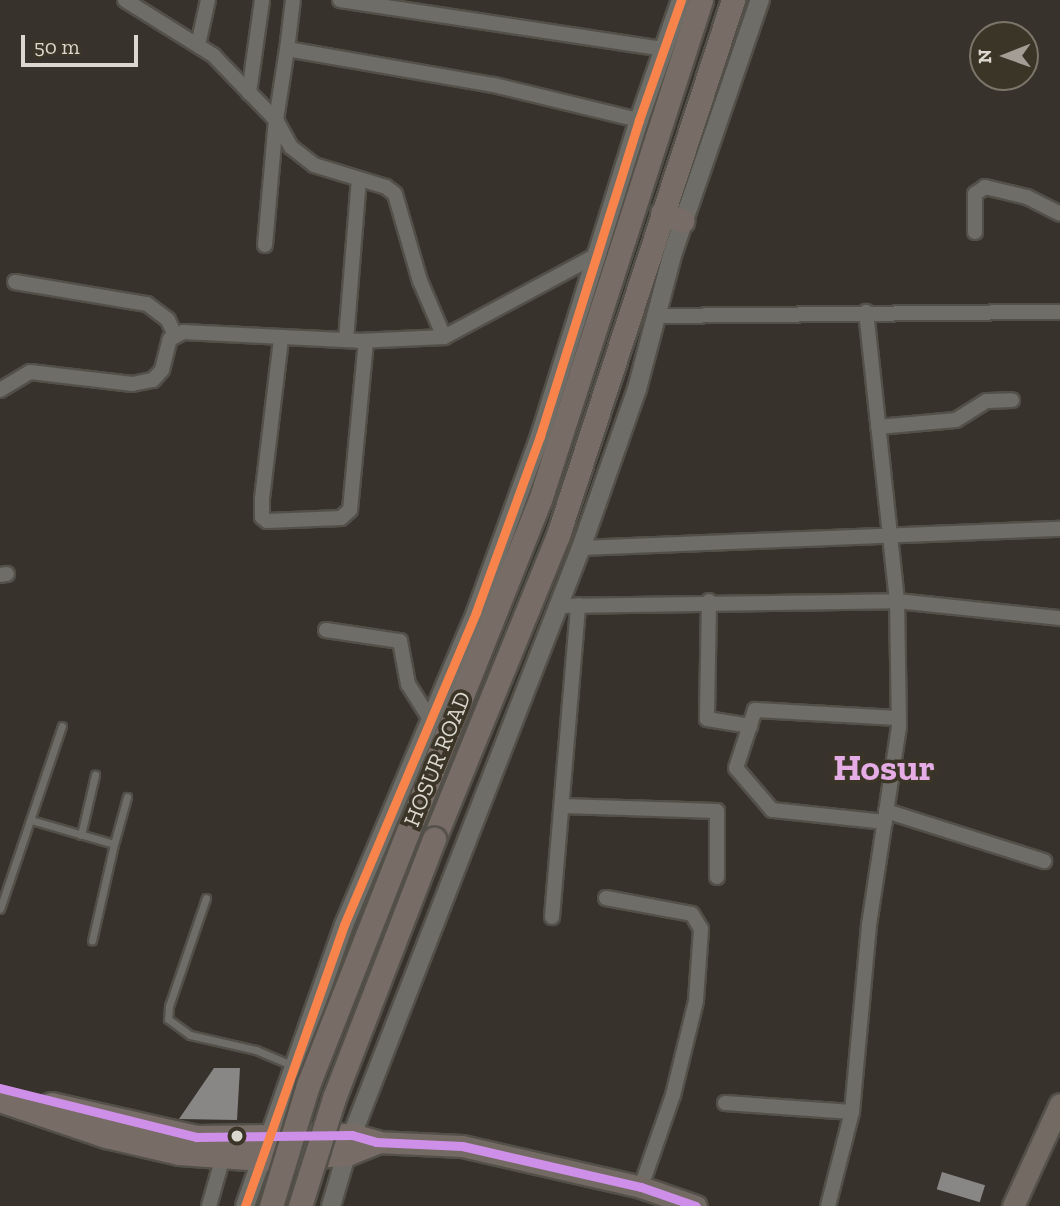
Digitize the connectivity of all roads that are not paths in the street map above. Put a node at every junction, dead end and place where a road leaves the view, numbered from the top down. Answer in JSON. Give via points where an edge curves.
{"nodes":[{"id":1,"x":125,"y":0,"type":"edge"},
{"id":2,"x":208,"y":0,"type":"edge"},
{"id":3,"x":262,"y":0,"type":"edge"},
{"id":4,"x":293,"y":0,"type":"edge"},
{"id":5,"x":340,"y":0,"type":"edge"},
{"id":6,"x":681,"y":0,"type":"edge"},
{"id":7,"x":701,"y":0,"type":"edge"},
{"id":8,"x":733,"y":0,"type":"edge"},
{"id":9,"x":760,"y":0,"type":"edge"},
{"id":10,"x":418,"y":6,"type":"edge"},
{"id":11,"x":198,"y":46,"type":"junction"},
{"id":12,"x":287,"y":50,"type":"junction"},
{"id":13,"x":664,"y":50,"type":"junction"},
{"id":14,"x":250,"y":93,"type":"junction"},
{"id":15,"x":275,"y":120,"type":"junction"},
{"id":16,"x":639,"y":120,"type":"junction"},
{"id":17,"x":359,"y":180,"type":"junction"},
{"id":18,"x":632,"y":187,"type":"junction"},
{"id":19,"x":1060,"y":214,"type":"edge"},
{"id":20,"x":668,"y":217,"type":"junction"},
{"id":21,"x":975,"y":232,"type":"dead end"},
{"id":22,"x":265,"y":245,"type":"dead end"},
{"id":23,"x":597,"y":255,"type":"junction"},
{"id":24,"x":15,"y":282,"type":"dead end"},
{"id":25,"x":866,"y":312,"type":"junction"},
{"id":26,"x":1060,"y":312,"type":"edge"},
{"id":27,"x":656,"y":316,"type":"junction"},
{"id":28,"x":174,"y":333,"type":"junction"},
{"id":29,"x":444,"y":337,"type":"junction"},
{"id":30,"x":281,"y":339,"type":"junction"},
{"id":31,"x":346,"y":341,"type":"junction"},
{"id":32,"x":366,"y":341,"type":"junction"},
{"id":33,"x":0,"y":390,"type":"edge"},
{"id":34,"x":1012,"y":400,"type":"dead end"},
{"id":35,"x":878,"y":427,"type":"junction"},
{"id":36,"x":1060,"y":529,"type":"edge"},
{"id":37,"x":889,"y":533,"type":"junction"},
{"id":38,"x":581,"y":548,"type":"junction"},
{"id":39,"x":709,"y":601,"type":"junction"},
{"id":40,"x":897,"y":601,"type":"junction"},
{"id":41,"x":558,"y":606,"type":"junction"},
{"id":42,"x":578,"y":606,"type":"junction"},
{"id":43,"x":1060,"y":618,"type":"edge"},
{"id":44,"x":327,"y":630,"type":"dead end"},
{"id":45,"x":899,"y":718,"type":"junction"},
{"id":46,"x":430,"y":719,"type":"junction"},
{"id":47,"x":62,"y":726,"type":"dead end"},
{"id":48,"x":750,"y":726,"type":"junction"},
{"id":49,"x":95,"y":775,"type":"dead end"},
{"id":50,"x":127,"y":797,"type":"dead end"},
{"id":51,"x":563,"y":806,"type":"junction"},
{"id":52,"x":886,"y":816,"type":"junction"},
{"id":53,"x":31,"y":820,"type":"junction"},
{"id":54,"x":81,"y":835,"type":"junction"},
{"id":55,"x":114,"y":844,"type":"junction"},
{"id":56,"x":1044,"y":861,"type":"dead end"},
{"id":57,"x":717,"y":877,"type":"dead end"},
{"id":58,"x":206,"y":898,"type":"dead end"},
{"id":59,"x":606,"y":898,"type":"dead end"},
{"id":60,"x":0,"y":909,"type":"edge"},
{"id":61,"x":552,"y":917,"type":"dead end"},
{"id":62,"x":92,"y":941,"type":"dead end"},
{"id":63,"x":292,"y":1065,"type":"junction"},
{"id":64,"x":0,"y":1088,"type":"edge"},
{"id":65,"x":0,"y":1100,"type":"edge"},
{"id":66,"x":725,"y":1102,"type":"dead end"},
{"id":67,"x":1060,"y":1104,"type":"edge"},
{"id":68,"x":852,"y":1112,"type":"junction"},
{"id":69,"x":1052,"y":1140,"type":"edge"},
{"id":70,"x":376,"y":1142,"type":"joint"},
{"id":71,"x":350,"y":1145,"type":"junction"},
{"id":72,"x":264,"y":1149,"type":"junction"},
{"id":73,"x":223,"y":1157,"type":"junction"},
{"id":74,"x":641,"y":1186,"type":"junction"},
{"id":75,"x":661,"y":1199,"type":"edge"},
{"id":76,"x":209,"y":1206,"type":"edge"},
{"id":77,"x":245,"y":1206,"type":"edge"},
{"id":78,"x":271,"y":1206,"type":"edge"},
{"id":79,"x":300,"y":1206,"type":"edge"},
{"id":80,"x":331,"y":1206,"type":"edge"},
{"id":81,"x":696,"y":1206,"type":"edge"},
{"id":82,"x":828,"y":1206,"type":"edge"},
{"id":83,"x":1013,"y":1206,"type":"edge"}],
"edges":[{"from":1,"to":11,"type":"street"},
{"from":2,"to":11,"type":"street"},
{"from":3,"to":14,"type":"street"},
{"from":4,"to":12,"type":"street"},
{"from":5,"to":10,"type":"street"},
{"from":6,"to":13,"type":"street"},
{"from":7,"to":18,"type":"highway","name":"HOSUR ROAD"},
{"from":8,"to":20,"type":"highway","name":"HOSUR ROAD"},
{"from":9,"to":20,"type":"street"},
{"from":10,"to":13,"type":"street"},
{"from":11,"to":14,"type":"street"},
{"from":12,"to":15,"type":"street"},
{"from":12,"to":16,"type":"street","via":[[494,85]]},
{"from":13,"to":16,"type":"street"},
{"from":14,"to":15,"type":"street"},
{"from":15,"to":17,"type":"street","via":[[291,147],[314,165]]},
{"from":15,"to":22,"type":"street"},
{"from":16,"to":18,"type":"street"},
{"from":17,"to":29,"type":"street","via":[[395,194],[420,281]]},
{"from":17,"to":31,"type":"street"},
{"from":18,"to":23,"type":"street"},
{"from":18,"to":78,"type":"highway","name":"HOSUR ROAD","bridge":true,"via":[[592,348],[540,499],[331,1020]]},
{"from":19,"to":21,"type":"street","via":[[1027,197],[985,187],[975,194]]},
{"from":20,"to":27,"type":"street"},
{"from":20,"to":79,"type":"highway","name":"HOSUR ROAD","bridge":true,"via":[[558,535],[339,1085]]},
{"from":23,"to":29,"type":"street"},
{"from":23,"to":46,"type":"street","via":[[540,436],[476,612]]},
{"from":24,"to":28,"type":"street","via":[[147,304],[168,320]]},
{"from":25,"to":26,"type":"street"},
{"from":25,"to":27,"type":"street"},
{"from":25,"to":35,"type":"street"},
{"from":27,"to":38,"type":"street","via":[[637,389]]},
{"from":28,"to":30,"type":"street"},
{"from":28,"to":33,"type":"street","via":[[162,370],[153,380],[132,384],[30,372]]},
{"from":29,"to":32,"type":"street"},
{"from":30,"to":31,"type":"street"},
{"from":30,"to":32,"type":"street","via":[[262,499],[267,521],[341,519],[350,510]]},
{"from":31,"to":32,"type":"street"},
{"from":34,"to":35,"type":"street","via":[[987,401],[956,420]]},
{"from":35,"to":37,"type":"street"},
{"from":36,"to":37,"type":"street"},
{"from":37,"to":38,"type":"street"},
{"from":37,"to":40,"type":"street"},
{"from":38,"to":41,"type":"street"},
{"from":39,"to":40,"type":"street"},
{"from":39,"to":42,"type":"street"},
{"from":39,"to":48,"type":"street","via":[[707,719]]},
{"from":40,"to":43,"type":"street"},
{"from":40,"to":45,"type":"street"},
{"from":41,"to":42,"type":"street"},
{"from":41,"to":71,"type":"street"},
{"from":42,"to":51,"type":"street"},
{"from":44,"to":46,"type":"street","via":[[400,641],[408,684]]},
{"from":45,"to":48,"type":"street","via":[[755,710]]},
{"from":45,"to":52,"type":"street"},
{"from":46,"to":63,"type":"street","via":[[344,925]]},
{"from":47,"to":53,"type":"lane"},
{"from":48,"to":52,"type":"street","via":[[736,768],[772,810]]},
{"from":49,"to":54,"type":"lane"},
{"from":50,"to":55,"type":"lane"},
{"from":51,"to":57,"type":"street","via":[[717,811]]},
{"from":51,"to":61,"type":"street"},
{"from":52,"to":56,"type":"street"},
{"from":52,"to":68,"type":"street","via":[[869,925]]},
{"from":53,"to":54,"type":"lane"},
{"from":53,"to":60,"type":"lane"},
{"from":54,"to":55,"type":"lane"},
{"from":55,"to":62,"type":"lane"},
{"from":58,"to":63,"type":"lane","via":[[168,1019],[190,1035],[256,1050]]},
{"from":59,"to":74,"type":"street","via":[[692,914],[701,929],[696,1002],[673,1095]]},
{"from":63,"to":72,"type":"street"},
{"from":64,"to":72,"type":"highway","via":[[161,1131]]},
{"from":65,"to":73,"type":"highway","via":[[106,1136]]},
{"from":66,"to":68,"type":"street"},
{"from":67,"to":69,"type":"main road"},
{"from":68,"to":82,"type":"street"},
{"from":69,"to":83,"type":"main road"},
{"from":70,"to":71,"type":"highway"},
{"from":70,"to":74,"type":"main road","via":[[462,1146]]},
{"from":71,"to":72,"type":"highway"},
{"from":71,"to":80,"type":"street"},
{"from":72,"to":73,"type":"highway"},
{"from":72,"to":77,"type":"street"},
{"from":73,"to":76,"type":"street"},
{"from":74,"to":75,"type":"main road"},
{"from":75,"to":81,"type":"main road"}]}
